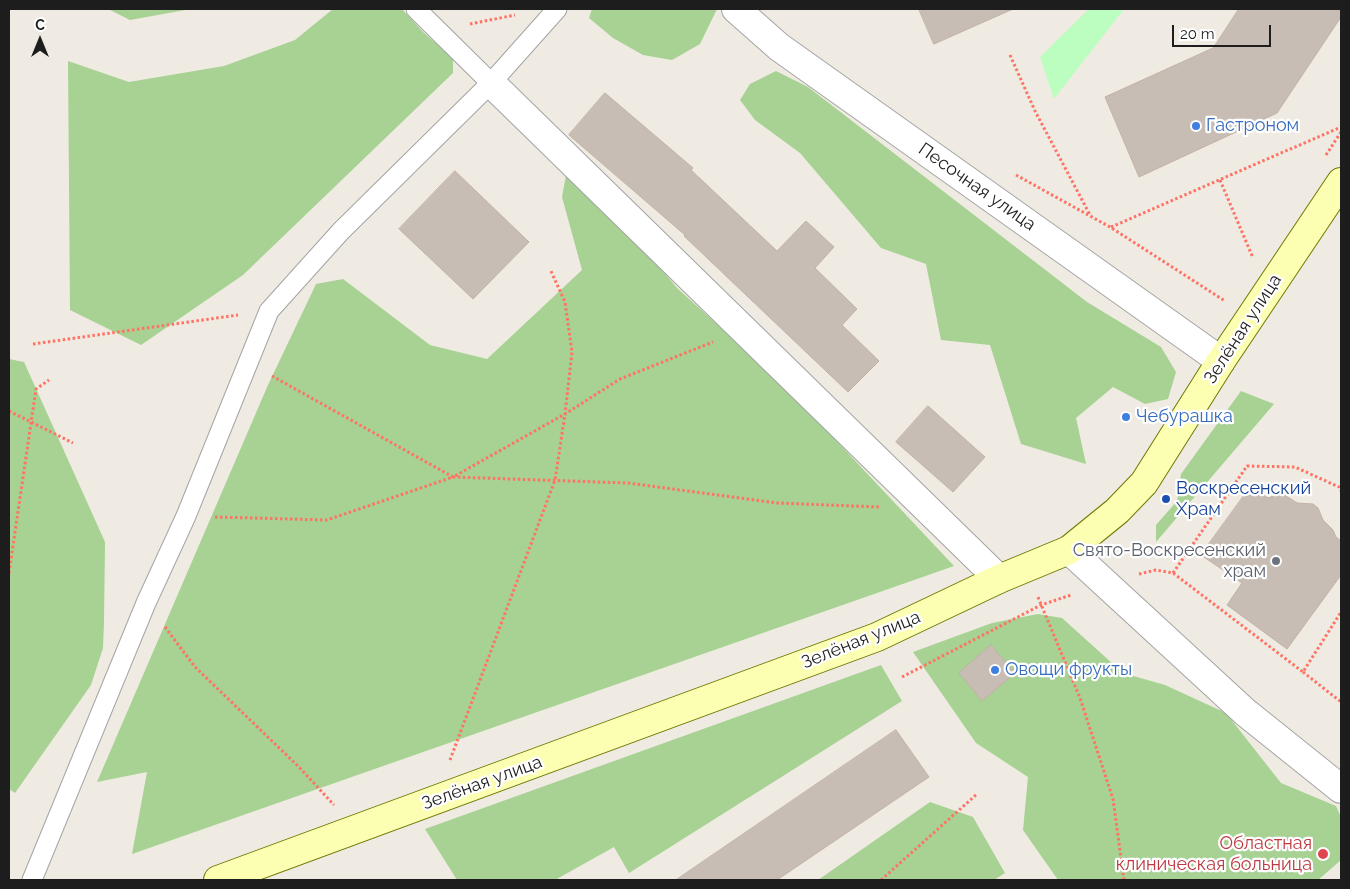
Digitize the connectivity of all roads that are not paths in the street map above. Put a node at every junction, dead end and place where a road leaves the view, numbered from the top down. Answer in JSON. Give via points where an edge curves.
{"nodes":[{"id":1,"x":416,"y":9,"type":"edge"},
{"id":2,"x":558,"y":9,"type":"edge"},
{"id":3,"x":736,"y":9,"type":"edge"},
{"id":4,"x":491,"y":83,"type":"junction"},
{"id":5,"x":1341,"y":182,"type":"edge"},
{"id":6,"x":1221,"y":361,"type":"junction"},
{"id":7,"x":1069,"y":550,"type":"junction"},
{"id":8,"x":999,"y":579,"type":"junction"},
{"id":9,"x":1341,"y":789,"type":"edge"},
{"id":10,"x":32,"y":880,"type":"edge"},
{"id":11,"x":218,"y":880,"type":"edge"}],
"edges":[{"from":1,"to":4,"type":"lane"},
{"from":2,"to":4,"type":"lane"},
{"from":3,"to":6,"type":"street","name":"Песочная улица","via":[[779,46]]},
{"from":4,"to":8,"type":"street"},
{"from":4,"to":10,"type":"lane","via":[[341,231],[269,311]]},
{"from":5,"to":6,"type":"street","name":"Зелёная улица"},
{"from":6,"to":7,"type":"street","name":"Зелёная улица","via":[[1144,483],[1117,511]]},
{"from":7,"to":8,"type":"street","name":"Зелёная улица"},
{"from":7,"to":9,"type":"street","via":[[1246,712]]},
{"from":8,"to":11,"type":"street","name":"Зелёная улица","via":[[878,637]]}]}
